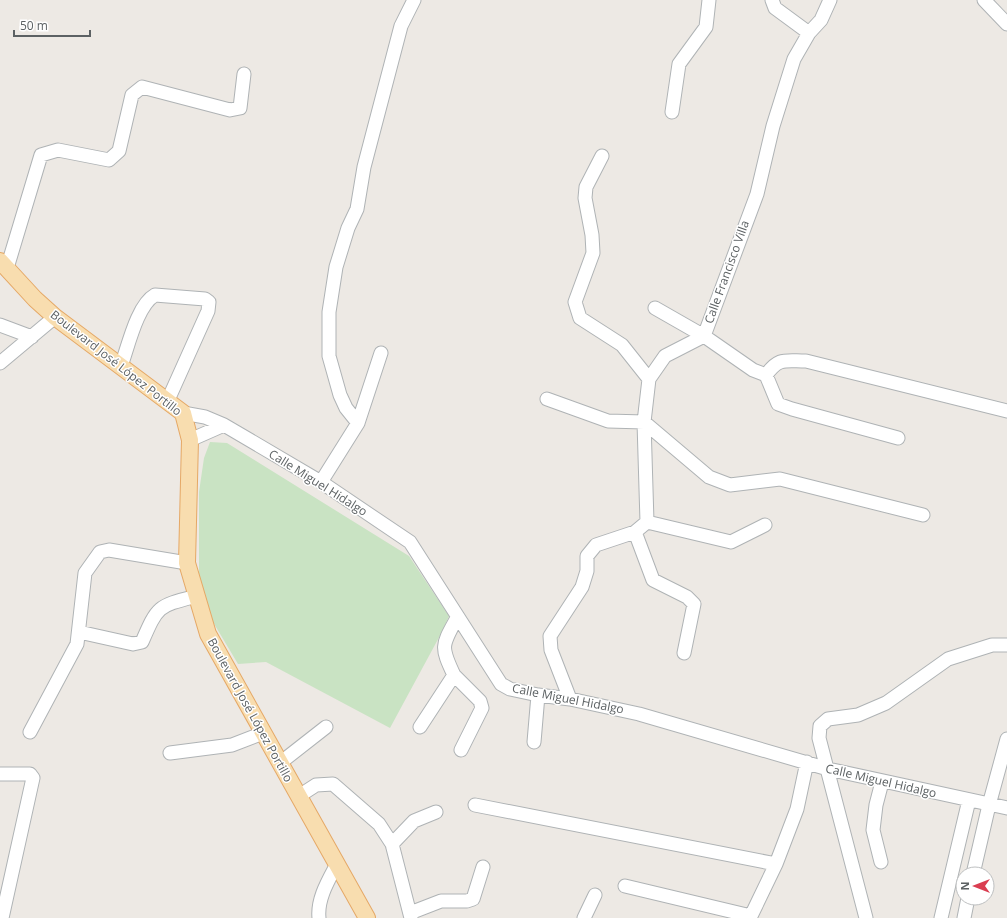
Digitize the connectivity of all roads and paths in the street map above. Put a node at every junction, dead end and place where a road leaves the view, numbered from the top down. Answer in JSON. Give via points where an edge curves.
{"nodes":[{"id":1,"x":414,"y":0,"type":"edge"},
{"id":2,"x":709,"y":0,"type":"edge"},
{"id":3,"x":772,"y":0,"type":"edge"},
{"id":4,"x":830,"y":0,"type":"edge"},
{"id":5,"x":984,"y":0,"type":"edge"},
{"id":6,"x":1007,"y":24,"type":"edge"},
{"id":7,"x":809,"y":33,"type":"junction"},
{"id":8,"x":244,"y":74,"type":"dead end"},
{"id":9,"x":672,"y":112,"type":"dead end"},
{"id":10,"x":602,"y":156,"type":"dead end"},
{"id":11,"x":4,"y":265,"type":"edge"},
{"id":12,"x":655,"y":308,"type":"dead end"},
{"id":13,"x":55,"y":317,"type":"junction"},
{"id":14,"x":0,"y":325,"type":"edge"},
{"id":15,"x":704,"y":336,"type":"junction"},
{"id":16,"x":32,"y":337,"type":"junction"},
{"id":17,"x":381,"y":353,"type":"dead end"},
{"id":18,"x":0,"y":363,"type":"edge"},
{"id":19,"x":121,"y":366,"type":"junction"},
{"id":20,"x":766,"y":376,"type":"junction"},
{"id":21,"x":650,"y":379,"type":"junction"},
{"id":22,"x":168,"y":400,"type":"junction"},
{"id":23,"x":546,"y":400,"type":"dead end"},
{"id":24,"x":1007,"y":411,"type":"edge"},
{"id":25,"x":183,"y":413,"type":"junction"},
{"id":26,"x":644,"y":422,"type":"junction"},
{"id":27,"x":358,"y":423,"type":"junction"},
{"id":28,"x":224,"y":425,"type":"junction"},
{"id":29,"x":898,"y":438,"type":"dead end"},
{"id":30,"x":190,"y":440,"type":"junction"},
{"id":31,"x":321,"y":482,"type":"junction"},
{"id":32,"x":923,"y":515,"type":"dead end"},
{"id":33,"x":647,"y":522,"type":"junction"},
{"id":34,"x":764,"y":525,"type":"dead end"},
{"id":35,"x":635,"y":532,"type":"junction"},
{"id":36,"x":187,"y":564,"type":"junction"},
{"id":37,"x":197,"y":596,"type":"junction"},
{"id":38,"x":457,"y":618,"type":"junction"},
{"id":39,"x":79,"y":632,"type":"junction"},
{"id":40,"x":1007,"y":645,"type":"edge"},
{"id":41,"x":684,"y":654,"type":"dead end"},
{"id":42,"x":454,"y":675,"type":"junction"},
{"id":43,"x":538,"y":695,"type":"junction"},
{"id":44,"x":570,"y":699,"type":"junction"},
{"id":45,"x":326,"y":727,"type":"dead end"},
{"id":46,"x":420,"y":727,"type":"dead end"},
{"id":47,"x":30,"y":732,"type":"dead end"},
{"id":48,"x":263,"y":732,"type":"junction"},
{"id":49,"x":1007,"y":739,"type":"edge"},
{"id":50,"x":534,"y":742,"type":"dead end"},
{"id":51,"x":461,"y":750,"type":"dead end"},
{"id":52,"x":170,"y":753,"type":"dead end"},
{"id":53,"x":807,"y":762,"type":"junction"},
{"id":54,"x":280,"y":763,"type":"junction"},
{"id":55,"x":828,"y":769,"type":"junction"},
{"id":56,"x":0,"y":774,"type":"edge"},
{"id":57,"x":882,"y":782,"type":"junction"},
{"id":58,"x":299,"y":796,"type":"junction"},
{"id":59,"x":969,"y":800,"type":"junction"},
{"id":60,"x":474,"y":805,"type":"dead end"},
{"id":61,"x":988,"y":805,"type":"junction"},
{"id":62,"x":1007,"y":808,"type":"edge"},
{"id":63,"x":436,"y":812,"type":"dead end"},
{"id":64,"x":392,"y":844,"type":"junction"},
{"id":65,"x":881,"y":862,"type":"dead end"},
{"id":66,"x":337,"y":864,"type":"junction"},
{"id":67,"x":776,"y":864,"type":"junction"},
{"id":68,"x":975,"y":866,"type":"edge"},
{"id":69,"x":483,"y":867,"type":"dead end"},
{"id":70,"x":625,"y":886,"type":"dead end"},
{"id":71,"x":595,"y":895,"type":"dead end"},
{"id":72,"x":966,"y":906,"type":"edge"},
{"id":73,"x":410,"y":915,"type":"edge"},
{"id":74,"x":750,"y":917,"type":"edge"},
{"id":75,"x":2,"y":918,"type":"edge"},
{"id":76,"x":319,"y":918,"type":"edge"},
{"id":77,"x":367,"y":918,"type":"edge"},
{"id":78,"x":584,"y":918,"type":"edge"},
{"id":79,"x":866,"y":918,"type":"edge"},
{"id":80,"x":941,"y":918,"type":"edge"},
{"id":81,"x":964,"y":918,"type":"edge"}],
"edges":[{"from":1,"to":27,"type":"street","via":[[401,26],[364,167],[356,209],[336,267],[329,312],[329,356],[340,395]]},
{"from":2,"to":9,"type":"street","via":[[706,27],[679,64]]},
{"from":3,"to":7,"type":"street","via":[[775,8]]},
{"from":4,"to":7,"type":"street","name":"Calle Francisco Villa","via":[[821,20]]},
{"from":5,"to":6,"type":"street"},
{"from":7,"to":15,"type":"street","name":"Calle Francisco Villa","via":[[794,59],[773,126],[757,194]]},
{"from":8,"to":11,"type":"street","via":[[240,108],[230,110],[142,87],[132,95],[119,151],[109,160],[58,150],[41,155]]},
{"from":10,"to":21,"type":"street","via":[[586,187],[585,198],[593,254],[575,302],[580,318],[622,345]]},
{"from":11,"to":13,"type":"main road","name":"Boulevard José López Portillo"},
{"from":12,"to":15,"type":"street"},
{"from":13,"to":16,"type":"street"},
{"from":13,"to":19,"type":"main road","name":"Boulevard José López Portillo"},
{"from":14,"to":16,"type":"street"},
{"from":15,"to":20,"type":"street","via":[[753,370]]},
{"from":15,"to":21,"type":"street","name":"Calle Francisco Villa","via":[[665,356]]},
{"from":16,"to":18,"type":"street"},
{"from":17,"to":27,"type":"street"},
{"from":19,"to":22,"type":"main road","name":"Boulevard José López Portillo"},
{"from":19,"to":22,"type":"street","via":[[141,311],[148,299],[155,295],[206,299],[209,302],[208,311]]},
{"from":20,"to":24,"type":"street","via":[[775,364],[783,361],[806,361]]},
{"from":20,"to":29,"type":"street","via":[[778,404]]},
{"from":21,"to":26,"type":"street","name":"Calle Francisco Villa"},
{"from":22,"to":25,"type":"main road","name":"Boulevard José López Portillo"},
{"from":23,"to":26,"type":"street","via":[[608,421]]},
{"from":25,"to":28,"type":"street","name":"Calle Miguel Hidalgo","via":[[206,417]]},
{"from":25,"to":30,"type":"main road","name":"Boulevard José López Portillo"},
{"from":26,"to":32,"type":"street","via":[[709,477],[730,485],[780,479]]},
{"from":26,"to":33,"type":"street","name":"Calle Francisco Villa"},
{"from":27,"to":31,"type":"street"},
{"from":28,"to":30,"type":"street"},
{"from":28,"to":31,"type":"street","name":"Calle Miguel Hidalgo"},
{"from":30,"to":36,"type":"main road","name":"Boulevard José López Portillo"},
{"from":31,"to":38,"type":"street","name":"Calle Miguel Hidalgo","via":[[410,542]]},
{"from":33,"to":34,"type":"street","via":[[730,542]]},
{"from":33,"to":35,"type":"street"},
{"from":35,"to":41,"type":"street","via":[[652,580],[687,596],[694,604]]},
{"from":35,"to":44,"type":"street","via":[[596,545],[587,556],[582,587],[550,636],[551,650]]},
{"from":36,"to":37,"type":"main road","name":"Boulevard José López Portillo"},
{"from":36,"to":39,"type":"street","via":[[109,550],[100,552],[86,573]]},
{"from":37,"to":39,"type":"street","via":[[165,605],[153,616],[142,642],[133,644]]},
{"from":37,"to":48,"type":"main road","name":"Boulevard José López Portillo","via":[[208,634]]},
{"from":38,"to":42,"type":"street","via":[[443,642],[445,656]]},
{"from":38,"to":43,"type":"street","name":"Calle Miguel Hidalgo","via":[[501,684],[510,689]]},
{"from":39,"to":47,"type":"street","via":[[77,644]]},
{"from":40,"to":55,"type":"street","via":[[992,645],[948,659],[886,703],[858,715],[828,718],[820,726],[819,738]]},
{"from":42,"to":46,"type":"street"},
{"from":42,"to":51,"type":"street","via":[[480,701],[482,708]]},
{"from":43,"to":44,"type":"street","name":"Calle Miguel Hidalgo"},
{"from":43,"to":50,"type":"street"},
{"from":44,"to":53,"type":"street","name":"Calle Miguel Hidalgo","via":[[639,714]]},
{"from":45,"to":54,"type":"street"},
{"from":48,"to":52,"type":"street","via":[[232,745]]},
{"from":48,"to":54,"type":"main road","name":"Boulevard José López Portillo"},
{"from":49,"to":61,"type":"street"},
{"from":53,"to":55,"type":"street","name":"Calle Miguel Hidalgo"},
{"from":53,"to":67,"type":"street","via":[[797,809]]},
{"from":54,"to":58,"type":"main road","name":"Boulevard José López Portillo"},
{"from":55,"to":57,"type":"street","name":"Calle Miguel Hidalgo"},
{"from":55,"to":79,"type":"street"},
{"from":56,"to":75,"type":"street","via":[[30,774],[33,778]]},
{"from":57,"to":59,"type":"street","name":"Calle Miguel Hidalgo"},
{"from":57,"to":65,"type":"street","via":[[876,805],[874,830]]},
{"from":58,"to":64,"type":"street","via":[[316,785],[333,784],[379,824]]},
{"from":58,"to":66,"type":"main road","name":"Boulevard José López Portillo"},
{"from":59,"to":61,"type":"street","name":"Calle Miguel Hidalgo"},
{"from":59,"to":80,"type":"street"},
{"from":60,"to":67,"type":"street"},
{"from":61,"to":62,"type":"street","name":"Calle Miguel Hidalgo"},
{"from":61,"to":68,"type":"street"},
{"from":63,"to":64,"type":"street","via":[[414,821]]},
{"from":64,"to":73,"type":"street"},
{"from":66,"to":76,"type":"street","via":[[324,889],[318,911]]},
{"from":66,"to":77,"type":"main road","name":"Boulevard José López Portillo"},
{"from":67,"to":74,"type":"street"},
{"from":69,"to":73,"type":"street","via":[[472,899],[441,901]]},
{"from":70,"to":74,"type":"street"},
{"from":71,"to":78,"type":"street"},
{"from":72,"to":81,"type":"street"}]}
